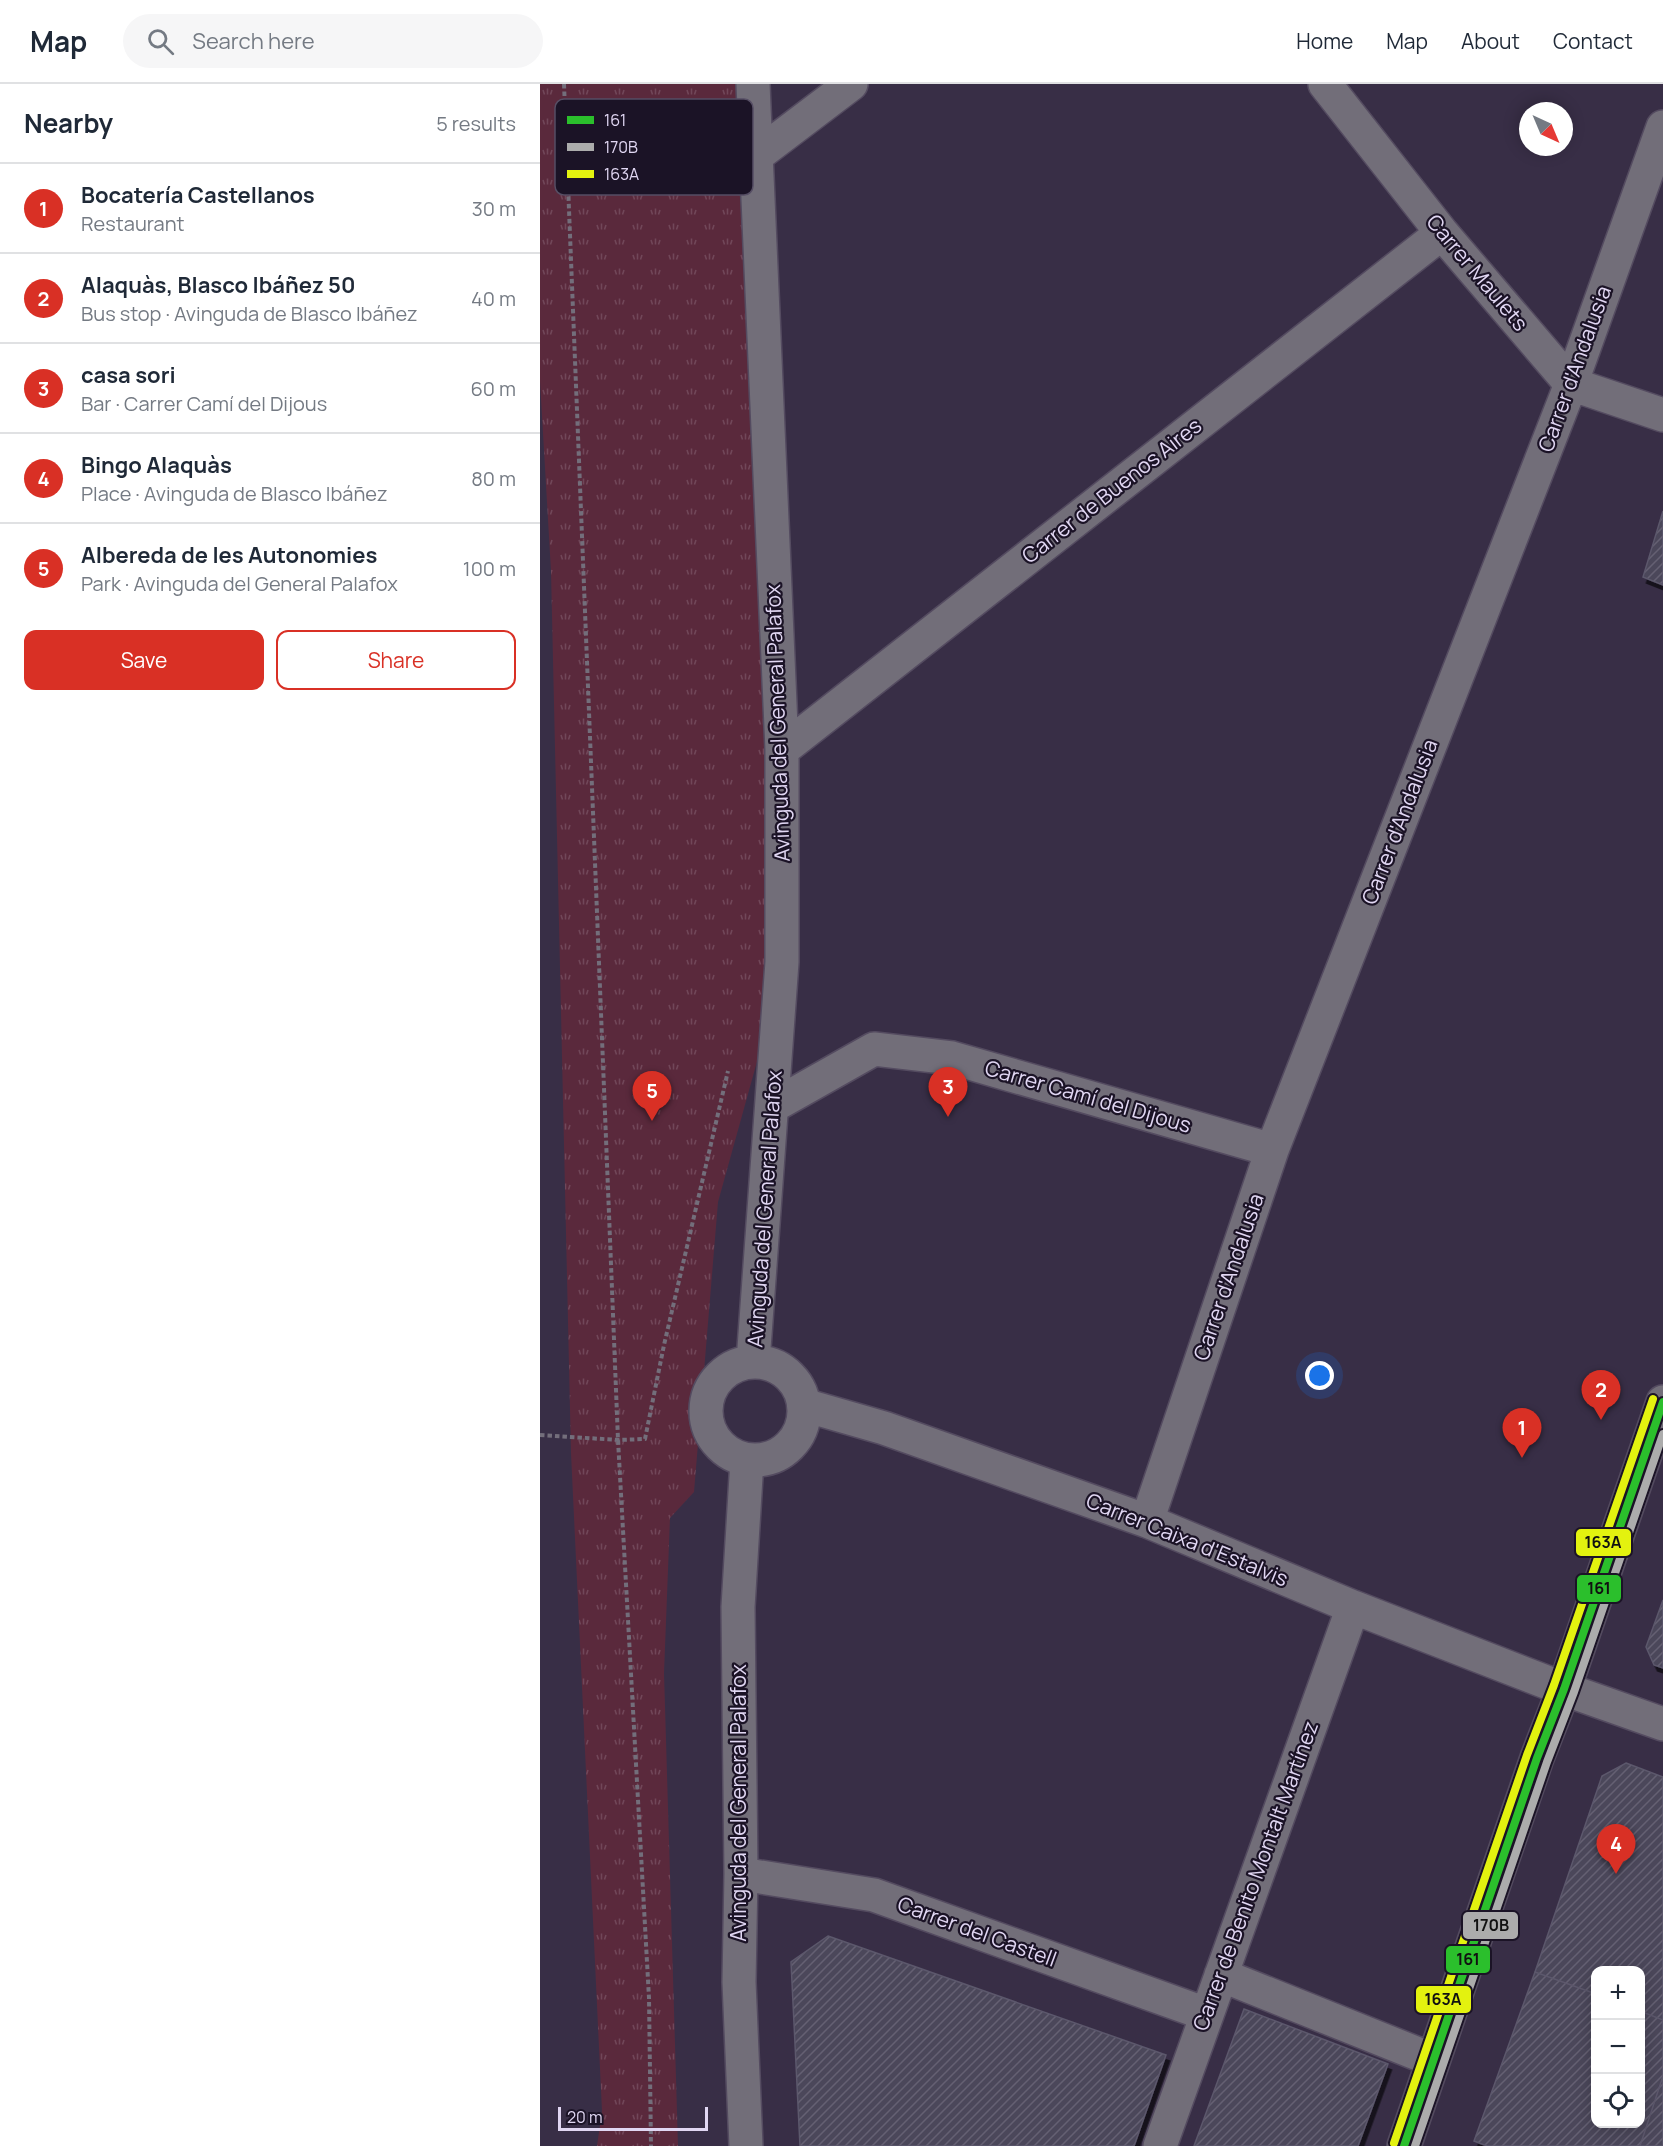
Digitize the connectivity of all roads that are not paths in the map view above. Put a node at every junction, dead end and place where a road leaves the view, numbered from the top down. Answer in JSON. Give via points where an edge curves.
{"nodes":[{"id":1,"x":753,"y":84,"type":"edge"},
{"id":2,"x":851,"y":84,"type":"edge"},
{"id":3,"x":1325,"y":84,"type":"edge"},
{"id":4,"x":1663,"y":127,"type":"edge"},
{"id":5,"x":756,"y":156,"type":"junction"},
{"id":6,"x":1442,"y":233,"type":"junction"},
{"id":7,"x":1571,"y":384,"type":"junction"},
{"id":8,"x":1663,"y":415,"type":"edge"},
{"id":9,"x":782,"y":750,"type":"junction"},
{"id":10,"x":773,"y":1106,"type":"junction"},
{"id":11,"x":1272,"y":1150,"type":"junction"},
{"id":12,"x":753,"y":1362,"type":"junction"},
{"id":13,"x":1663,"y":1402,"type":"edge"},
{"id":14,"x":804,"y":1405,"type":"junction"},
{"id":15,"x":747,"y":1460,"type":"junction"},
{"id":16,"x":1147,"y":1521,"type":"junction"},
{"id":17,"x":1353,"y":1607,"type":"junction"},
{"id":18,"x":1564,"y":1689,"type":"junction"},
{"id":19,"x":1663,"y":1724,"type":"edge"},
{"id":20,"x":741,"y":1874,"type":"junction"},
{"id":21,"x":1221,"y":1975,"type":"junction"},
{"id":22,"x":1206,"y":2014,"type":"junction"},
{"id":23,"x":1433,"y":2060,"type":"junction"},
{"id":24,"x":746,"y":2146,"type":"edge"},
{"id":25,"x":1160,"y":2146,"type":"edge"},
{"id":26,"x":1404,"y":2146,"type":"edge"}],
"edges":[{"from":1,"to":5,"type":"street","name":"Avinguda del General Palafox"},
{"from":2,"to":5,"type":"street"},
{"from":3,"to":6,"type":"street","name":"Carrer Maulets"},
{"from":4,"to":7,"type":"street","name":"Carrer d'Andalusia"},
{"from":5,"to":9,"type":"street","name":"Avinguda del General Palafox"},
{"from":6,"to":7,"type":"street","name":"Carrer Maulets"},
{"from":6,"to":9,"type":"street","name":"Carrer de Buenos Aires"},
{"from":7,"to":8,"type":"street"},
{"from":7,"to":11,"type":"street","name":"Carrer d'Andalusia"},
{"from":9,"to":10,"type":"street","name":"Avinguda del General Palafox","via":[[782,962]]},
{"from":10,"to":11,"type":"street","name":"Carrer Camí del Dijous","via":[[874,1049],[952,1058]]},
{"from":10,"to":12,"type":"street","name":"Avinguda del General Palafox"},
{"from":11,"to":16,"type":"street","name":"Carrer d'Andalusia"},
{"from":12,"to":14,"type":"street","via":[[777,1366],[788,1374],[802,1394]]},
{"from":12,"to":15,"type":"street","via":[[740,1364],[718,1379],[710,1389],[705,1415],[714,1440],[724,1450]]},
{"from":13,"to":18,"type":"street"},
{"from":14,"to":15,"type":"street","via":[[802,1428],[789,1447],[770,1459]]},
{"from":14,"to":16,"type":"street","name":"Carrer Caixa d'Estalvis","via":[[884,1428]]},
{"from":15,"to":20,"type":"street","name":"Avinguda del General Palafox","via":[[738,1607]]},
{"from":16,"to":17,"type":"street","name":"Carrer Caixa d'Estalvis"},
{"from":17,"to":18,"type":"street","name":"Carrer Caixa d'Estalvis"},
{"from":17,"to":21,"type":"street","name":"Carrer de Benito Montalt Martínez"},
{"from":18,"to":19,"type":"street","name":"Carrer Caixa d'Estalvis"},
{"from":18,"to":23,"type":"street"},
{"from":20,"to":22,"type":"street","name":"Carrer del Castell","via":[[874,1895]]},
{"from":20,"to":24,"type":"street","name":"Avinguda del General Palafox","via":[[739,1982]]},
{"from":21,"to":22,"type":"street","name":"Carrer de Benito Montalt Martínez"},
{"from":21,"to":23,"type":"street"},
{"from":22,"to":25,"type":"street","name":"Carrer de Benito Montalt Martínez"},
{"from":23,"to":26,"type":"street"}]}
